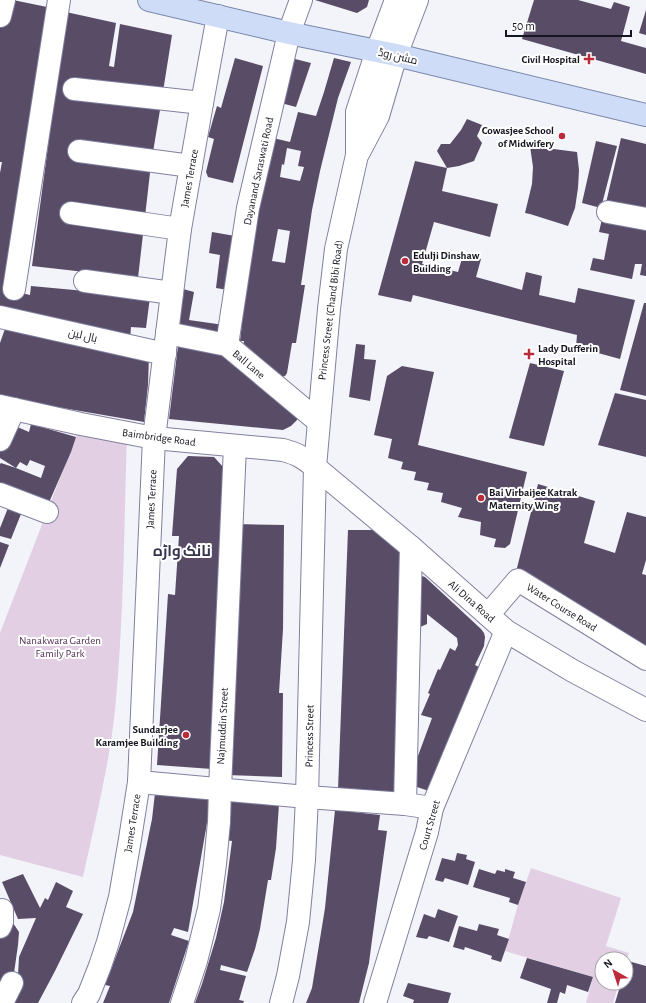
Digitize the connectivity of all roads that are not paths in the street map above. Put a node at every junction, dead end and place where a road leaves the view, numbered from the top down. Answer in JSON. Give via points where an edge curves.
{"nodes":[{"id":1,"x":4,"y":0,"type":"edge"},
{"id":2,"x":59,"y":0,"type":"edge"},
{"id":3,"x":302,"y":0,"type":"edge"},
{"id":4,"x":396,"y":0,"type":"edge"},
{"id":5,"x":417,"y":0,"type":"edge"},
{"id":6,"x":160,"y":1,"type":"edge"},
{"id":7,"x":0,"y":16,"type":"edge"},
{"id":8,"x":218,"y":16,"type":"junction"},
{"id":9,"x":290,"y":33,"type":"junction"},
{"id":10,"x":386,"y":53,"type":"junction"},
{"id":11,"x":74,"y":88,"type":"dead end"},
{"id":12,"x":202,"y":103,"type":"junction"},
{"id":13,"x":646,"y":115,"type":"edge"},
{"id":14,"x":79,"y":151,"type":"dead end"},
{"id":15,"x":191,"y":166,"type":"junction"},
{"id":16,"x":608,"y":212,"type":"dead end"},
{"id":17,"x":71,"y":213,"type":"dead end"},
{"id":18,"x":646,"y":219,"type":"edge"},
{"id":19,"x":180,"y":229,"type":"junction"},
{"id":20,"x":85,"y":281,"type":"dead end"},
{"id":21,"x":14,"y":290,"type":"dead end"},
{"id":22,"x":172,"y":293,"type":"junction"},
{"id":23,"x":1,"y":319,"type":"edge"},
{"id":24,"x":166,"y":343,"type":"junction"},
{"id":25,"x":227,"y":345,"type":"junction"},
{"id":26,"x":7,"y":407,"type":"edge"},
{"id":27,"x":318,"y":421,"type":"junction"},
{"id":28,"x":154,"y":438,"type":"junction"},
{"id":29,"x":0,"y":440,"type":"edge"},
{"id":30,"x":235,"y":446,"type":"junction"},
{"id":31,"x":315,"y":467,"type":"junction"},
{"id":32,"x":1,"y":498,"type":"edge"},
{"id":33,"x":47,"y":512,"type":"dead end"},
{"id":34,"x":411,"y":547,"type":"junction"},
{"id":35,"x":488,"y":615,"type":"junction"},
{"id":36,"x":506,"y":630,"type":"junction"},
{"id":37,"x":646,"y":659,"type":"edge"},
{"id":38,"x":646,"y":710,"type":"edge"},
{"id":39,"x":139,"y":782,"type":"junction"},
{"id":40,"x":220,"y":789,"type":"junction"},
{"id":41,"x":307,"y":797,"type":"junction"},
{"id":42,"x":405,"y":804,"type":"junction"},
{"id":43,"x":432,"y":808,"type":"junction"},
{"id":44,"x":12,"y":983,"type":"dead end"},
{"id":45,"x":2,"y":1003,"type":"edge"},
{"id":46,"x":83,"y":1003,"type":"edge"},
{"id":47,"x":182,"y":1003,"type":"edge"},
{"id":48,"x":281,"y":1003,"type":"edge"},
{"id":49,"x":375,"y":1003,"type":"edge"}],
"edges":[{"from":1,"to":7,"type":"street"},
{"from":2,"to":21,"type":"street"},
{"from":3,"to":9,"type":"street","name":"Dayanand Saraswati Road"},
{"from":4,"to":10,"type":"street","name":"Princess Street (Chand Bibi Road)"},
{"from":5,"to":10,"type":"street","name":"Princess Street (Chand Bibi Road)"},
{"from":6,"to":8,"type":"main road","name":"مشن روڈ"},
{"from":8,"to":9,"type":"main road","name":"مشن روڈ"},
{"from":8,"to":12,"type":"street","name":"James Terrace"},
{"from":9,"to":10,"type":"main road","name":"مشن روڈ"},
{"from":9,"to":25,"type":"street","name":"Dayanand Saraswati Road","via":[[248,208]]},
{"from":10,"to":13,"type":"main road","name":"مشن روڈ"},
{"from":10,"to":27,"type":"street","name":"Princess Street (Chand Bibi Road)","via":[[357,112],[357,155],[336,249]]},
{"from":11,"to":12,"type":"street"},
{"from":12,"to":15,"type":"street","name":"James Terrace"},
{"from":14,"to":15,"type":"street"},
{"from":15,"to":19,"type":"street","name":"James Terrace"},
{"from":16,"to":18,"type":"street"},
{"from":17,"to":19,"type":"street"},
{"from":19,"to":22,"type":"street","name":"James Terrace"},
{"from":20,"to":22,"type":"street"},
{"from":22,"to":24,"type":"street","name":"James Terrace"},
{"from":23,"to":24,"type":"street","name":"بال لین"},
{"from":24,"to":25,"type":"street","name":"Ball Lane"},
{"from":24,"to":28,"type":"street","name":"James Terrace"},
{"from":25,"to":27,"type":"street","name":"Ball Lane"},
{"from":26,"to":28,"type":"street","name":"Baimbridge Road"},
{"from":26,"to":29,"type":"street"},
{"from":27,"to":31,"type":"street","name":"Princess Street (Chand Bibi Road)"},
{"from":28,"to":30,"type":"street","name":"Baimbridge Road"},
{"from":28,"to":39,"type":"street","name":"James Terrace"},
{"from":30,"to":31,"type":"street","name":"Baimbridge Road","via":[[284,450],[302,457]]},
{"from":30,"to":40,"type":"street","name":"Najmuddin Street"},
{"from":31,"to":34,"type":"street","name":"Ali Dina Road"},
{"from":31,"to":41,"type":"street","name":"Princess Street"},
{"from":32,"to":33,"type":"street"},
{"from":34,"to":35,"type":"street","name":"Ali Dina Road"},
{"from":34,"to":42,"type":"street"},
{"from":35,"to":36,"type":"street","name":"Ali Dina Road"},
{"from":35,"to":37,"type":"street","name":"Water Course Road","via":[[518,580]]},
{"from":36,"to":38,"type":"street","name":"Ali Dina Road","via":[[573,671]]},
{"from":36,"to":43,"type":"street","name":"Court Street"},
{"from":39,"to":40,"type":"street"},
{"from":39,"to":46,"type":"street","name":"James Terrace","via":[[120,897],[100,966]]},
{"from":40,"to":41,"type":"street"},
{"from":40,"to":47,"type":"street","name":"Najmuddin Street","via":[[209,909],[196,962]]},
{"from":41,"to":42,"type":"street"},
{"from":41,"to":48,"type":"street","name":"Princess Street","via":[[298,922]]},
{"from":42,"to":43,"type":"street"},
{"from":43,"to":49,"type":"street","name":"Court Street"},
{"from":44,"to":45,"type":"street"}]}
